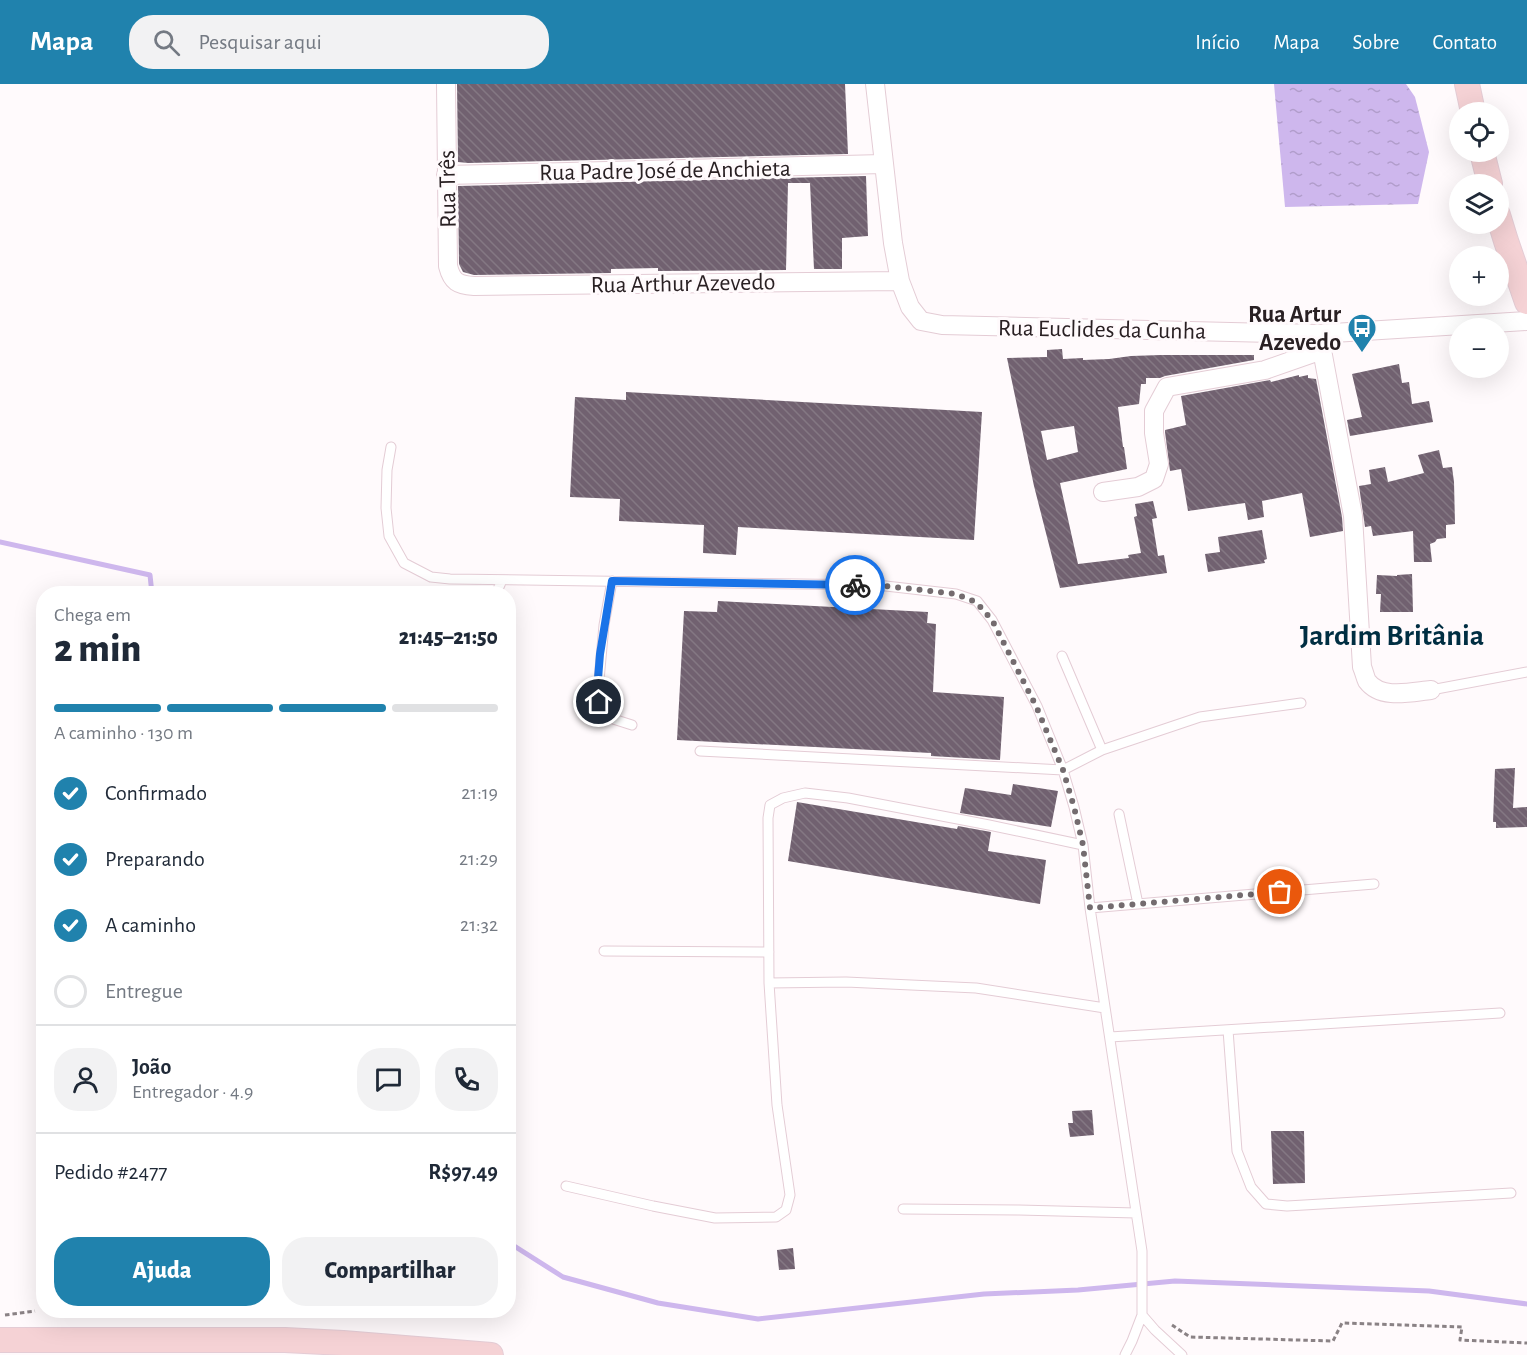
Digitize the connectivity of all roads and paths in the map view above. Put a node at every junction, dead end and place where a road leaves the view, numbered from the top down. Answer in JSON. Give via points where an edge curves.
{"nodes":[{"id":1,"x":446,"y":84,"type":"edge"},
{"id":2,"x":875,"y":84,"type":"edge"},
{"id":3,"x":1467,"y":84,"type":"edge"},
{"id":4,"x":1471,"y":102,"type":"edge"},
{"id":5,"x":883,"y":164,"type":"junction"},
{"id":6,"x":446,"y":175,"type":"junction"},
{"id":7,"x":1504,"y":234,"type":"edge"},
{"id":8,"x":900,"y":281,"type":"junction"},
{"id":9,"x":465,"y":285,"type":"joint"},
{"id":10,"x":1527,"y":302,"type":"edge"},
{"id":11,"x":1527,"y":321,"type":"edge"},
{"id":12,"x":1319,"y":342,"type":"junction"},
{"id":13,"x":391,"y":447,"type":"dead end"},
{"id":14,"x":1103,"y":492,"type":"dead end"},
{"id":15,"x":502,"y":580,"type":"junction"},
{"id":16,"x":612,"y":581,"type":"junction"},
{"id":17,"x":499,"y":586,"type":"edge"},
{"id":18,"x":1062,"y":656,"type":"dead end"},
{"id":19,"x":1527,"y":672,"type":"edge"},
{"id":20,"x":1431,"y":690,"type":"joint"},
{"id":21,"x":1301,"y":703,"type":"dead end"},
{"id":22,"x":632,"y":725,"type":"dead end"},
{"id":23,"x":1102,"y":750,"type":"junction"},
{"id":24,"x":700,"y":751,"type":"dead end"},
{"id":25,"x":1063,"y":770,"type":"junction"},
{"id":26,"x":1119,"y":814,"type":"dead end"},
{"id":27,"x":1083,"y":845,"type":"junction"},
{"id":28,"x":1374,"y":884,"type":"dead end"},
{"id":29,"x":1138,"y":904,"type":"junction"},
{"id":30,"x":1090,"y":908,"type":"junction"},
{"id":31,"x":604,"y":951,"type":"dead end"},
{"id":32,"x":769,"y":952,"type":"junction"},
{"id":33,"x":769,"y":982,"type":"junction"},
{"id":34,"x":1105,"y":1008,"type":"junction"},
{"id":35,"x":1500,"y":1013,"type":"dead end"},
{"id":36,"x":1228,"y":1030,"type":"junction"},
{"id":37,"x":1110,"y":1037,"type":"junction"},
{"id":38,"x":566,"y":1186,"type":"dead end"},
{"id":39,"x":1511,"y":1193,"type":"dead end"},
{"id":40,"x":903,"y":1209,"type":"dead end"},
{"id":41,"x":1136,"y":1213,"type":"junction"},
{"id":42,"x":1142,"y":1310,"type":"junction"},
{"id":43,"x":35,"y":1311,"type":"dead end"},
{"id":44,"x":5,"y":1315,"type":"dead end"},
{"id":45,"x":0,"y":1340,"type":"edge"},
{"id":46,"x":1527,"y":1343,"type":"edge"},
{"id":47,"x":491,"y":1355,"type":"edge"},
{"id":48,"x":1125,"y":1355,"type":"edge"},
{"id":49,"x":1182,"y":1355,"type":"edge"}],
"edges":[{"from":1,"to":6,"type":"street","name":"Rua Três"},
{"from":2,"to":5,"type":"street","name":"Rua Euclides da Cunha"},
{"from":3,"to":4,"type":"main road"},
{"from":5,"to":6,"type":"street","name":"Rua Padre José de Anchieta"},
{"from":5,"to":8,"type":"street","name":"Rua Euclides da Cunha"},
{"from":6,"to":9,"type":"street","name":"Rua Três","via":[[448,266],[451,277]]},
{"from":7,"to":10,"type":"main road"},
{"from":8,"to":9,"type":"street","name":"Rua Arthur Azevedo"},
{"from":8,"to":12,"type":"street","name":"Rua Euclides da Cunha","via":[[910,307],[921,321],[942,325]]},
{"from":11,"to":12,"type":"street","name":"Rua Euclides da Cunha"},
{"from":12,"to":14,"type":"street","via":[[1265,370],[1167,387],[1154,411],[1160,464],[1154,479],[1138,487]]},
{"from":12,"to":20,"type":"street","via":[[1353,516],[1362,667],[1368,681],[1380,691]]},
{"from":13,"to":15,"type":"lane","via":[[386,508],[389,536],[404,563],[431,577]]},
{"from":15,"to":16,"type":"lane"},
{"from":15,"to":17,"type":"lane"},
{"from":16,"to":22,"type":"lane","via":[[597,691],[610,718]]},
{"from":16,"to":25,"type":"lane","via":[[877,585],[956,594],[976,602],[992,620],[1032,697]]},
{"from":18,"to":23,"type":"lane"},
{"from":19,"to":20,"type":"lane"},
{"from":21,"to":23,"type":"lane","via":[[1200,717]]},
{"from":23,"to":25,"type":"lane"},
{"from":24,"to":25,"type":"lane"},
{"from":25,"to":27,"type":"lane"},
{"from":26,"to":29,"type":"lane"},
{"from":27,"to":30,"type":"lane"},
{"from":27,"to":32,"type":"lane","via":[[848,798],[805,794],[783,798],[770,805],[768,818]]},
{"from":28,"to":29,"type":"lane"},
{"from":29,"to":30,"type":"lane"},
{"from":30,"to":34,"type":"lane"},
{"from":31,"to":32,"type":"lane"},
{"from":32,"to":33,"type":"lane"},
{"from":33,"to":34,"type":"lane","via":[[976,988]]},
{"from":33,"to":38,"type":"lane","via":[[777,1105],[790,1195],[786,1210],[776,1217],[715,1218]]},
{"from":34,"to":37,"type":"lane"},
{"from":35,"to":36,"type":"lane"},
{"from":36,"to":37,"type":"lane"},
{"from":36,"to":39,"type":"lane","via":[[1237,1151],[1251,1187],[1266,1204]]},
{"from":37,"to":41,"type":"lane"},
{"from":40,"to":41,"type":"lane"},
{"from":41,"to":42,"type":"lane","via":[[1142,1251]]},
{"from":42,"to":46,"type":"path","via":[[1190,1337],[1333,1341],[1342,1323],[1462,1327],[1460,1340]]},
{"from":42,"to":48,"type":"lane"},
{"from":42,"to":49,"type":"lane","via":[[1155,1330]]},
{"from":43,"to":44,"type":"path"},
{"from":45,"to":47,"type":"main road","via":[[285,1340]]}]}
